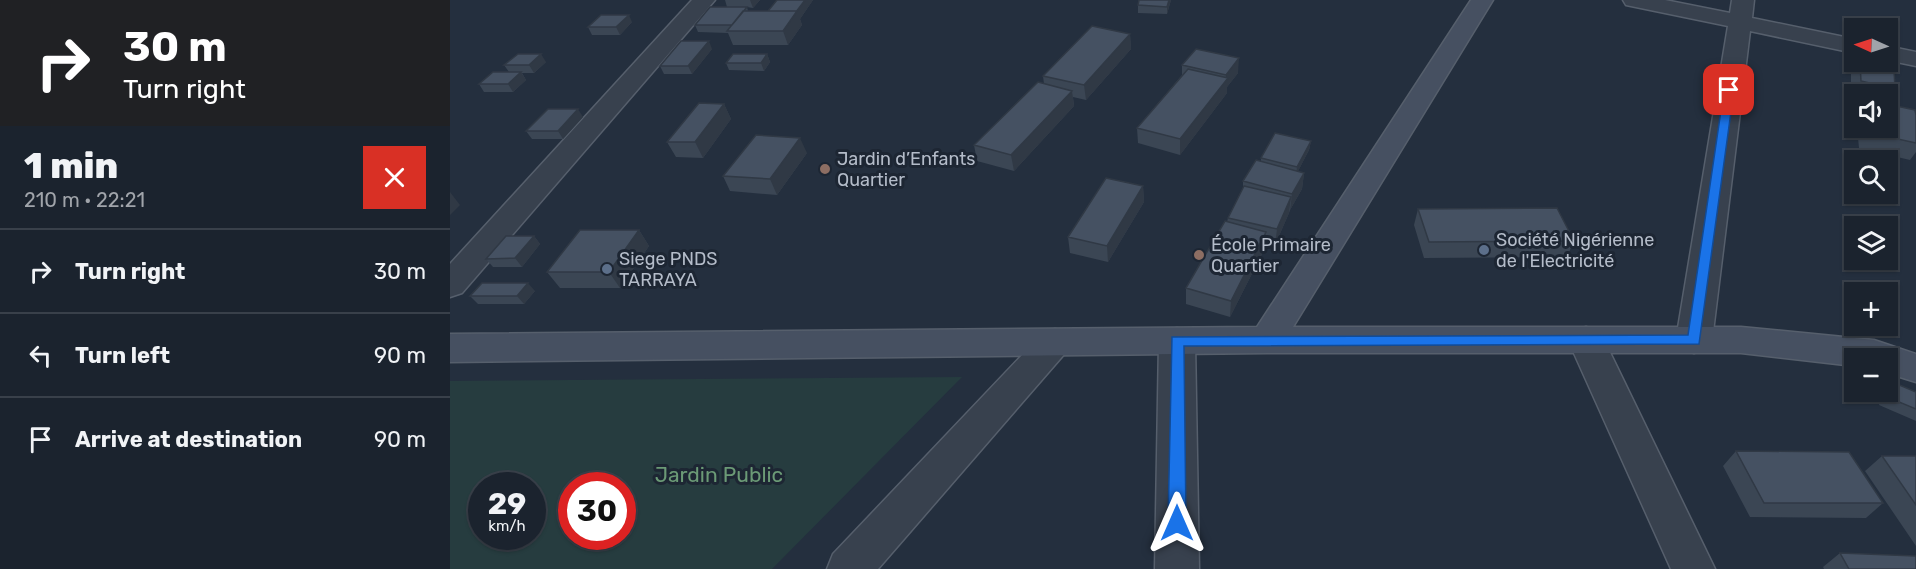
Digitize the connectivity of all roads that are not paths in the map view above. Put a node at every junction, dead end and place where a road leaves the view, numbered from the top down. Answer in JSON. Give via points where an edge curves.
{"nodes":[{"id":1,"x":704,"y":0,"type":"edge"},
{"id":2,"x":1482,"y":0,"type":"edge"},
{"id":3,"x":1634,"y":0,"type":"edge"},
{"id":4,"x":1741,"y":11,"type":"edge"},
{"id":5,"x":1844,"y":43,"type":"edge"},
{"id":6,"x":1898,"y":55,"type":"edge"},
{"id":7,"x":1916,"y":59,"type":"edge"},
{"id":8,"x":450,"y":285,"type":"edge"},
{"id":9,"x":1267,"y":340,"type":"junction"},
{"id":10,"x":1586,"y":340,"type":"junction"},
{"id":11,"x":1694,"y":340,"type":"junction"},
{"id":12,"x":1177,"y":341,"type":"junction"},
{"id":13,"x":1055,"y":342,"type":"junction"},
{"id":14,"x":450,"y":348,"type":"edge"},
{"id":15,"x":1844,"y":351,"type":"edge"},
{"id":16,"x":1898,"y":362,"type":"edge"},
{"id":17,"x":1916,"y":368,"type":"edge"},
{"id":18,"x":849,"y":569,"type":"edge"},
{"id":19,"x":1177,"y":569,"type":"edge"},
{"id":20,"x":1693,"y":569,"type":"edge"}],
"edges":[{"from":1,"to":8,"type":"street"},
{"from":2,"to":9,"type":"street"},
{"from":3,"to":4,"type":"street"},
{"from":4,"to":5,"type":"street"},
{"from":4,"to":11,"type":"street"},
{"from":6,"to":7,"type":"street"},
{"from":9,"to":10,"type":"street"},
{"from":9,"to":12,"type":"street"},
{"from":10,"to":11,"type":"street"},
{"from":10,"to":20,"type":"street"},
{"from":11,"to":15,"type":"street","via":[[1741,340]]},
{"from":12,"to":13,"type":"street"},
{"from":12,"to":19,"type":"street"},
{"from":13,"to":14,"type":"street"},
{"from":13,"to":18,"type":"street"},
{"from":16,"to":17,"type":"street"}]}
